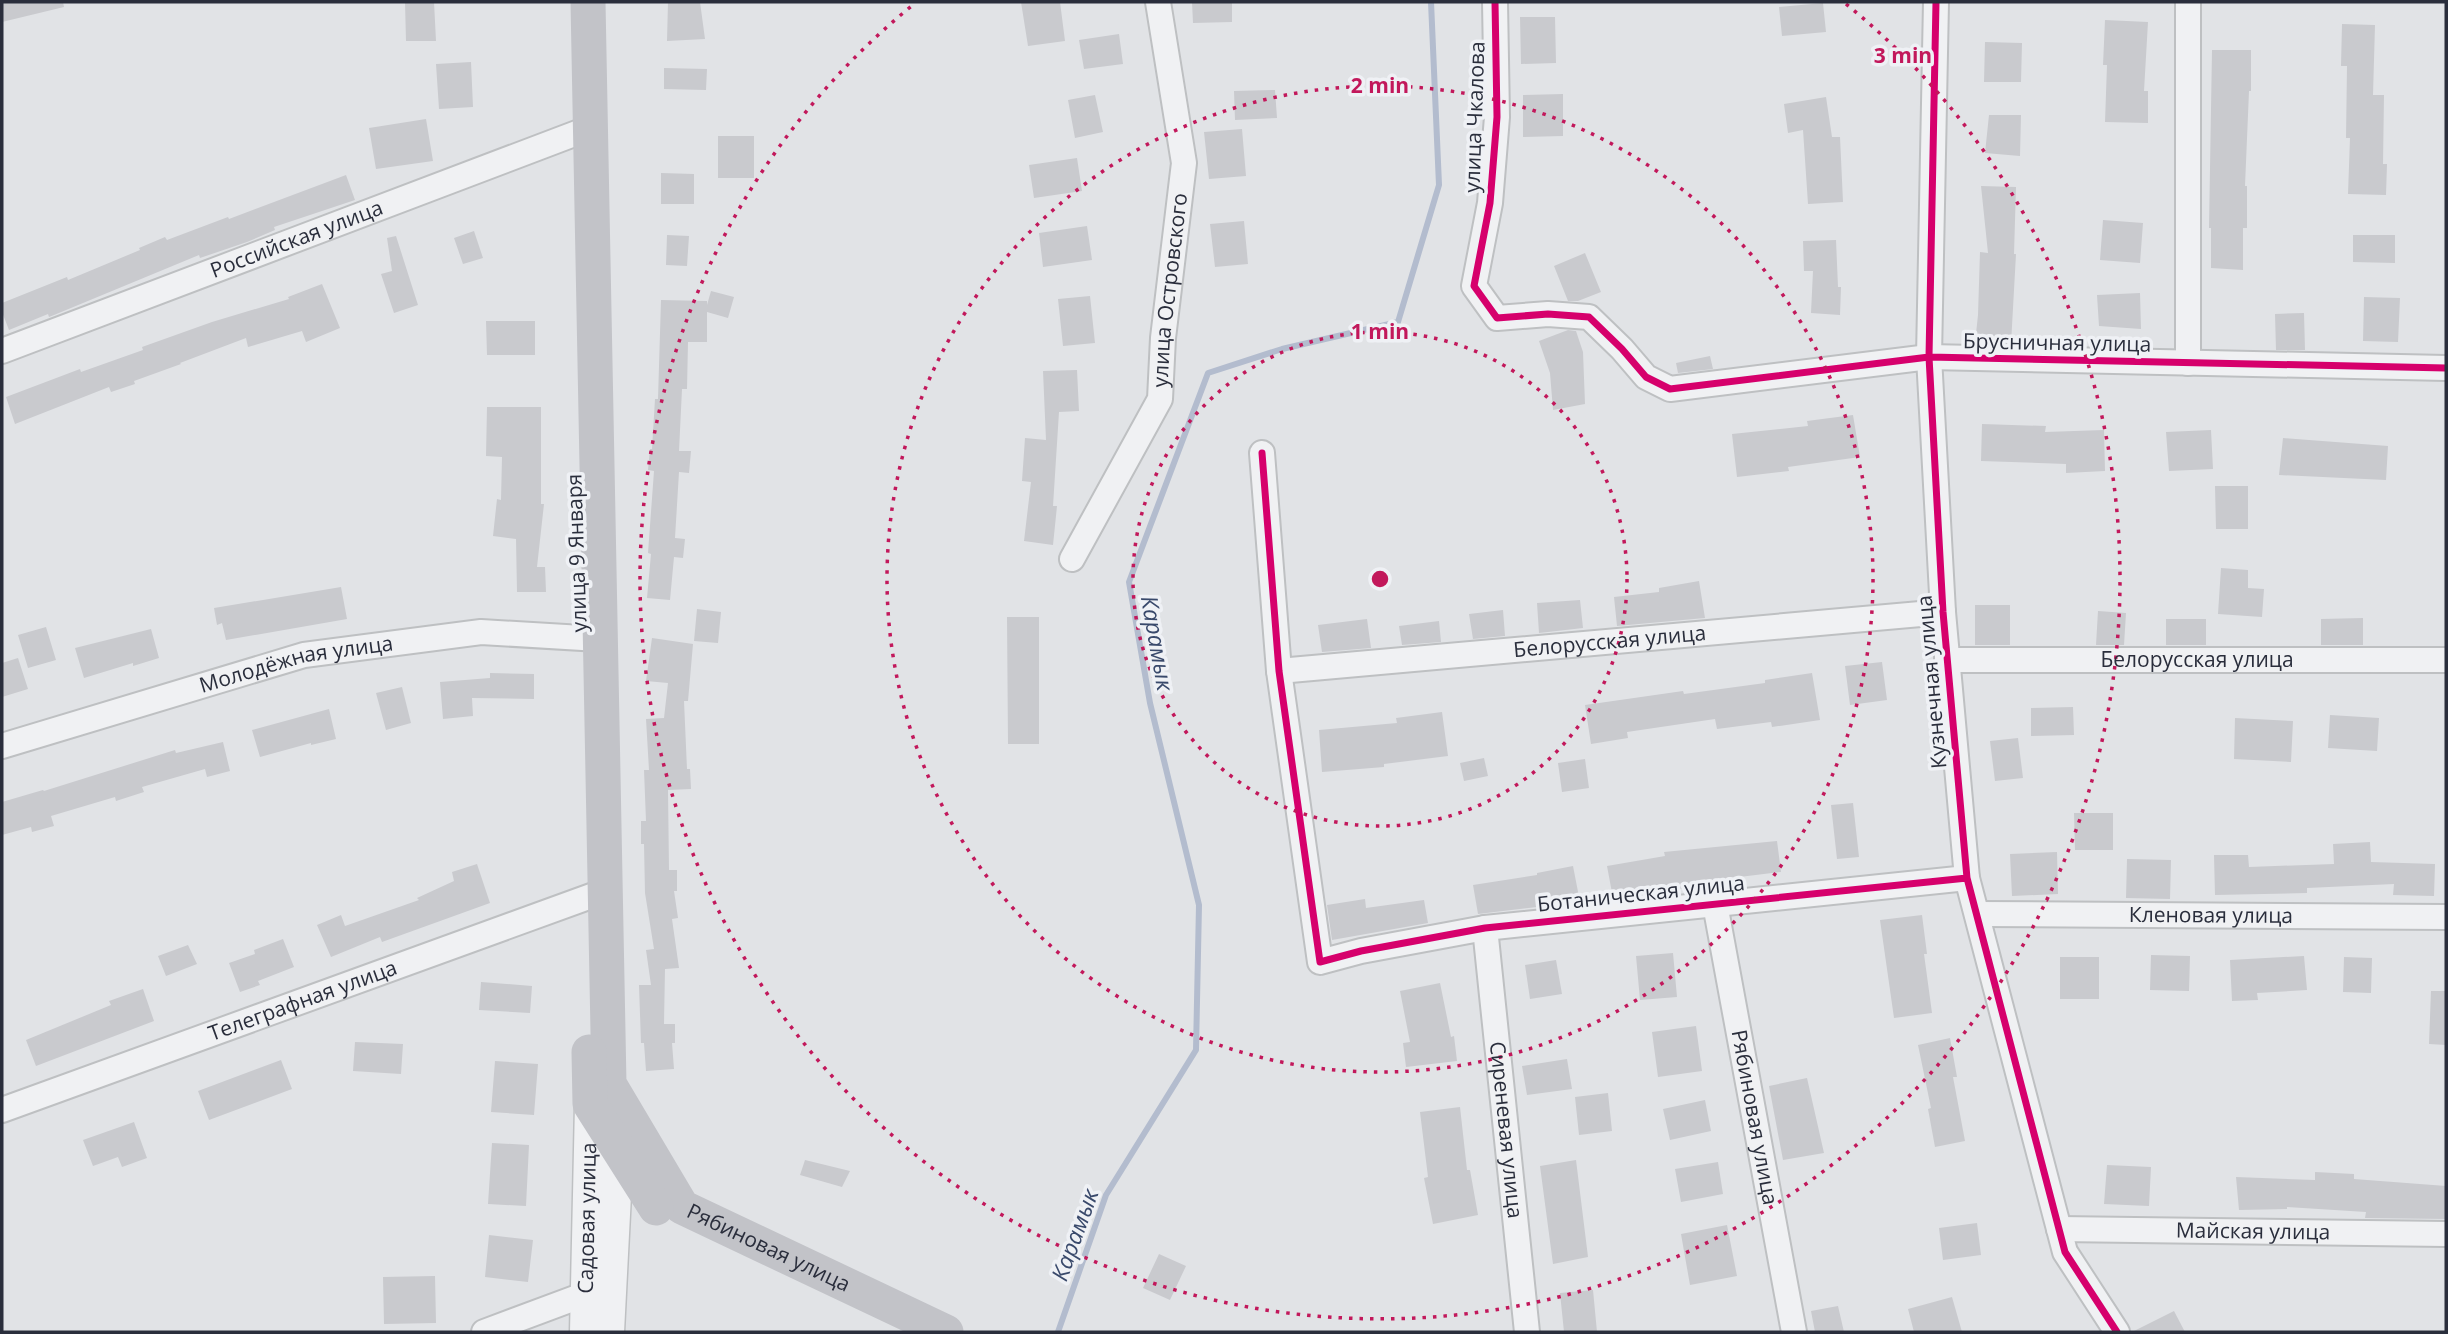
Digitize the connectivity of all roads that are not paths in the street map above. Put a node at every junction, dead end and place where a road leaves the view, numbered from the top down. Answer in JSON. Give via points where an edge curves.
{"nodes":[{"id":1,"x":569,"y":2,"type":"edge"},
{"id":2,"x":588,"y":2,"type":"edge"},
{"id":3,"x":1158,"y":2,"type":"edge"},
{"id":4,"x":1495,"y":2,"type":"edge"},
{"id":5,"x":1936,"y":2,"type":"edge"},
{"id":6,"x":2188,"y":2,"type":"edge"},
{"id":7,"x":580,"y":131,"type":"junction"},
{"id":8,"x":2,"y":351,"type":"edge"},
{"id":9,"x":1929,"y":357,"type":"junction"},
{"id":10,"x":2188,"y":363,"type":"junction"},
{"id":11,"x":2446,"y":368,"type":"edge"},
{"id":12,"x":1670,"y":389,"type":"joint"},
{"id":13,"x":1262,"y":453,"type":"dead end"},
{"id":14,"x":1072,"y":559,"type":"dead end"},
{"id":15,"x":1943,"y":612,"type":"junction"},
{"id":16,"x":589,"y":638,"type":"junction"},
{"id":17,"x":1947,"y":660,"type":"junction"},
{"id":18,"x":2446,"y":660,"type":"edge"},
{"id":19,"x":1279,"y":671,"type":"junction"},
{"id":20,"x":2,"y":746,"type":"edge"},
{"id":21,"x":1967,"y":878,"type":"junction"},
{"id":22,"x":596,"y":894,"type":"junction"},
{"id":23,"x":1716,"y":904,"type":"junction"},
{"id":24,"x":1977,"y":914,"type":"junction"},
{"id":25,"x":2446,"y":916,"type":"edge"},
{"id":26,"x":1485,"y":928,"type":"junction"},
{"id":27,"x":600,"y":1094,"type":"junction"},
{"id":28,"x":2,"y":1110,"type":"edge"},
{"id":29,"x":614,"y":1142,"type":"junction"},
{"id":30,"x":2059,"y":1229,"type":"junction"},
{"id":31,"x":2446,"y":1234,"type":"edge"},
{"id":32,"x":599,"y":1289,"type":"junction"},
{"id":33,"x":484,"y":1332,"type":"edge"},
{"id":34,"x":585,"y":1332,"type":"edge"},
{"id":35,"x":609,"y":1332,"type":"edge"},
{"id":36,"x":896,"y":1332,"type":"edge"},
{"id":37,"x":946,"y":1332,"type":"edge"},
{"id":38,"x":1527,"y":1332,"type":"edge"},
{"id":39,"x":1794,"y":1332,"type":"edge"},
{"id":40,"x":2117,"y":1332,"type":"edge"}],
"edges":[{"from":1,"to":7,"type":"main road","name":"улица 9 Января"},
{"from":2,"to":7,"type":"main road","name":"улица 9 Января"},
{"from":3,"to":14,"type":"street","name":"улица Островского","via":[[1184,163],[1160,399]]},
{"from":4,"to":12,"type":"street","name":"улица Чкалова","via":[[1496,129],[1490,203],[1474,286],[1497,318],[1589,317],[1646,377]]},
{"from":5,"to":9,"type":"street","name":"Кузнечная улица"},
{"from":6,"to":10,"type":"street"},
{"from":7,"to":8,"type":"street","name":"Российская улица"},
{"from":7,"to":16,"type":"main road","name":"улица 9 Января"},
{"from":9,"to":10,"type":"street","name":"Брусничная улица"},
{"from":9,"to":12,"type":"street","name":"Брусничная улица"},
{"from":9,"to":15,"type":"street","name":"Кузнечная улица"},
{"from":10,"to":11,"type":"street","name":"Брусничная улица"},
{"from":13,"to":19,"type":"street"},
{"from":15,"to":17,"type":"street","name":"Кузнечная улица"},
{"from":15,"to":19,"type":"street","name":"Белорусская улица"},
{"from":16,"to":20,"type":"street","name":"Молодёжная улица","via":[[481,632],[304,654]]},
{"from":16,"to":22,"type":"main road","name":"улица 9 Января"},
{"from":17,"to":18,"type":"street","name":"Белорусская улица"},
{"from":17,"to":21,"type":"street","name":"Кузнечная улица"},
{"from":19,"to":26,"type":"street","name":"Ботаническая улица","via":[[1320,962]]},
{"from":21,"to":23,"type":"street","name":"Ботаническая улица"},
{"from":21,"to":24,"type":"street","name":"Кузнечная улица"},
{"from":22,"to":27,"type":"main road","name":"улица 9 Января"},
{"from":22,"to":28,"type":"street","name":"Телеграфная улица"},
{"from":23,"to":26,"type":"street","name":"Ботаническая улица"},
{"from":23,"to":39,"type":"street","name":"Рябиновая улица"},
{"from":24,"to":25,"type":"street","name":"Кленовая улица"},
{"from":24,"to":30,"type":"street","name":"Кузнечная улица"},
{"from":26,"to":38,"type":"street","name":"Сиреневая улица"},
{"from":27,"to":29,"type":"main road"},
{"from":27,"to":32,"type":"street","name":"Садовая улица"},
{"from":27,"to":37,"type":"main road","name":"Рябиновая улица","via":[[682,1207]]},
{"from":29,"to":32,"type":"street","via":[[617,1175]]},
{"from":29,"to":36,"type":"main road","via":[[669,1226]]},
{"from":30,"to":31,"type":"street","name":"Майская улица"},
{"from":30,"to":40,"type":"street","name":"Кузнечная улица","via":[[2065,1252]]},
{"from":32,"to":33,"type":"street"},
{"from":32,"to":34,"type":"street","name":"Садовая улица"},
{"from":32,"to":35,"type":"street","name":"Садовая улица"}]}
